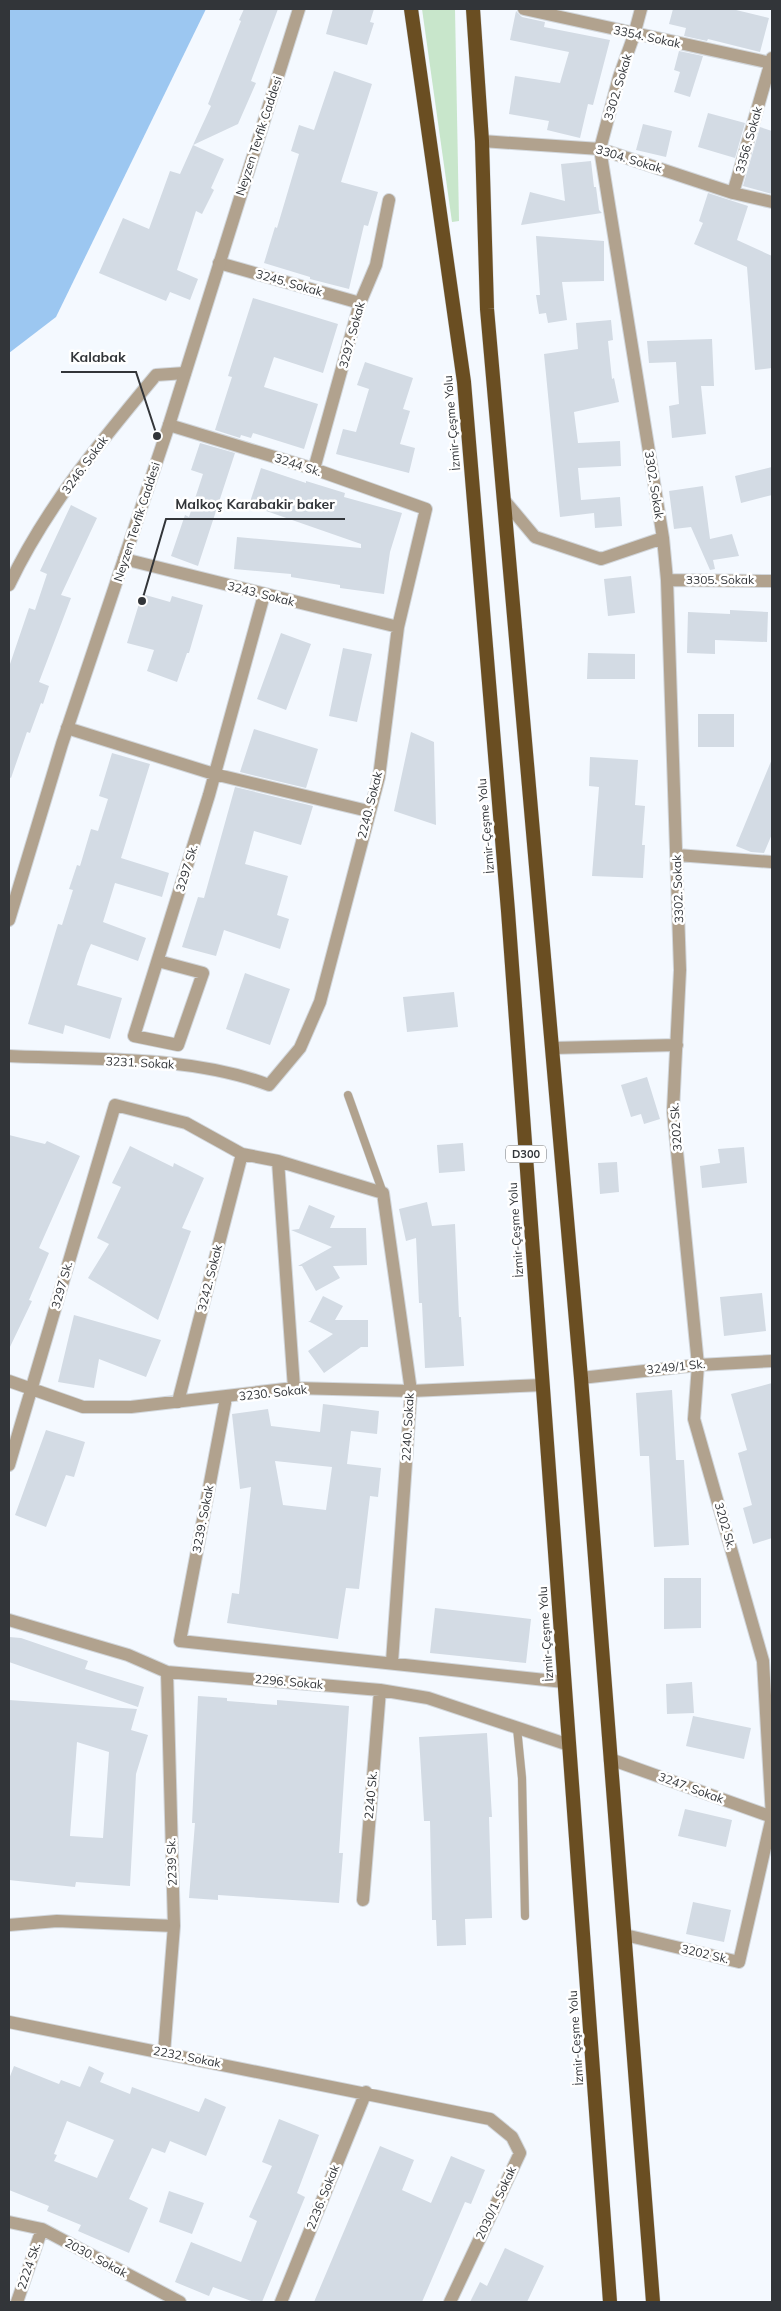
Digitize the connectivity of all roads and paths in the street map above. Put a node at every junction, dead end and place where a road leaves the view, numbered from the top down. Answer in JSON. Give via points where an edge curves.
{"nodes":[{"id":1,"x":299,"y":9,"type":"edge"},
{"id":2,"x":411,"y":9,"type":"edge"},
{"id":3,"x":474,"y":9,"type":"edge"},
{"id":4,"x":524,"y":9,"type":"edge"},
{"id":5,"x":641,"y":9,"type":"edge"},
{"id":6,"x":634,"y":34,"type":"junction"},
{"id":7,"x":772,"y":60,"type":"edge"},
{"id":8,"x":482,"y":141,"type":"junction"},
{"id":9,"x":600,"y":149,"type":"junction"},
{"id":10,"x":734,"y":193,"type":"junction"},
{"id":11,"x":389,"y":200,"type":"dead end"},
{"id":12,"x":772,"y":202,"type":"edge"},
{"id":13,"x":219,"y":263,"type":"junction"},
{"id":14,"x":360,"y":303,"type":"junction"},
{"id":15,"x":185,"y":373,"type":"junction"},
{"id":16,"x":169,"y":425,"type":"junction"},
{"id":17,"x":314,"y":469,"type":"junction"},
{"id":18,"x":504,"y":500,"type":"junction"},
{"id":19,"x":426,"y":509,"type":"joint"},
{"id":20,"x":663,"y":538,"type":"junction"},
{"id":21,"x":124,"y":559,"type":"junction"},
{"id":22,"x":667,"y":580,"type":"junction"},
{"id":23,"x":772,"y":581,"type":"edge"},
{"id":24,"x":9,"y":585,"type":"edge"},
{"id":25,"x":264,"y":595,"type":"junction"},
{"id":26,"x":398,"y":627,"type":"junction"},
{"id":27,"x":68,"y":728,"type":"junction"},
{"id":28,"x":214,"y":774,"type":"junction"},
{"id":29,"x":368,"y":810,"type":"junction"},
{"id":30,"x":678,"y":855,"type":"junction"},
{"id":31,"x":772,"y":862,"type":"edge"},
{"id":32,"x":9,"y":920,"type":"edge"},
{"id":33,"x":158,"y":961,"type":"junction"},
{"id":34,"x":680,"y":970,"type":"joint"},
{"id":35,"x":676,"y":1045,"type":"junction"},
{"id":36,"x":552,"y":1048,"type":"junction"},
{"id":37,"x":9,"y":1056,"type":"edge"},
{"id":38,"x":270,"y":1085,"type":"joint"},
{"id":39,"x":348,"y":1095,"type":"dead end"},
{"id":40,"x":242,"y":1154,"type":"junction"},
{"id":41,"x":278,"y":1161,"type":"junction"},
{"id":42,"x":383,"y":1193,"type":"junction"},
{"id":43,"x":772,"y":1361,"type":"edge"},
{"id":44,"x":698,"y":1364,"type":"junction"},
{"id":45,"x":580,"y":1378,"type":"junction"},
{"id":46,"x":9,"y":1381,"type":"edge"},
{"id":47,"x":543,"y":1385,"type":"junction"},
{"id":48,"x":294,"y":1388,"type":"junction"},
{"id":49,"x":31,"y":1389,"type":"junction"},
{"id":50,"x":410,"y":1391,"type":"junction"},
{"id":51,"x":226,"y":1398,"type":"junction"},
{"id":52,"x":178,"y":1402,"type":"junction"},
{"id":53,"x":9,"y":1465,"type":"edge"},
{"id":54,"x":9,"y":1620,"type":"edge"},
{"id":55,"x":768,"y":1661,"type":"edge"},
{"id":56,"x":392,"y":1662,"type":"junction"},
{"id":57,"x":167,"y":1672,"type":"junction"},
{"id":58,"x":564,"y":1682,"type":"junction"},
{"id":59,"x":380,"y":1690,"type":"junction"},
{"id":60,"x":517,"y":1728,"type":"junction"},
{"id":61,"x":569,"y":1745,"type":"junction"},
{"id":62,"x":610,"y":1759,"type":"junction"},
{"id":63,"x":772,"y":1817,"type":"edge"},
{"id":64,"x":363,"y":1900,"type":"dead end"},
{"id":65,"x":525,"y":1916,"type":"dead end"},
{"id":66,"x":9,"y":1925,"type":"edge"},
{"id":67,"x":174,"y":1926,"type":"junction"},
{"id":68,"x":625,"y":1935,"type":"junction"},
{"id":69,"x":9,"y":2022,"type":"edge"},
{"id":70,"x":164,"y":2053,"type":"junction"},
{"id":71,"x":366,"y":2092,"type":"junction"},
{"id":72,"x":9,"y":2222,"type":"edge"},
{"id":73,"x":42,"y":2229,"type":"junction"},
{"id":74,"x":17,"y":2302,"type":"edge"},
{"id":75,"x":180,"y":2302,"type":"edge"},
{"id":76,"x":281,"y":2302,"type":"edge"},
{"id":77,"x":450,"y":2302,"type":"edge"},
{"id":78,"x":610,"y":2302,"type":"edge"},
{"id":79,"x":653,"y":2302,"type":"edge"}],
"edges":[{"from":1,"to":13,"type":"street","name":"Neyzen Tevfik Caddesi"},
{"from":2,"to":47,"type":"highway","name":"İzmir-Çeşme Yolu","number":"D300","via":[[464,382]]},
{"from":3,"to":8,"type":"highway","number":"D300"},
{"from":4,"to":6,"type":"street","name":"3354. Sokak"},
{"from":5,"to":6,"type":"street","name":"3302. Sokak"},
{"from":6,"to":7,"type":"street","name":"3354. Sokak"},
{"from":6,"to":9,"type":"street","name":"3302. Sokak"},
{"from":7,"to":10,"type":"street","name":"3356. Sokak"},
{"from":8,"to":9,"type":"street","name":"3304. Sokak"},
{"from":8,"to":18,"type":"highway","number":"D300","via":[[486,309]]},
{"from":9,"to":10,"type":"street","name":"3304. Sokak"},
{"from":9,"to":20,"type":"street","name":"3302. Sokak"},
{"from":10,"to":12,"type":"street","name":"3304. Sokak"},
{"from":11,"to":14,"type":"street","name":"3297. Sokak","via":[[376,265]]},
{"from":13,"to":14,"type":"street","name":"3245. Sokak"},
{"from":13,"to":15,"type":"street","name":"Neyzen Tevfik Caddesi"},
{"from":14,"to":17,"type":"street","name":"3297. Sokak"},
{"from":15,"to":16,"type":"street","name":"Neyzen Tevfik Caddesi"},
{"from":15,"to":24,"type":"street","name":"3246. Sokak","via":[[156,375],[95,448],[24,552]]},
{"from":16,"to":17,"type":"street","name":"3244 Sk."},
{"from":16,"to":21,"type":"street","name":"Neyzen Tevfik Caddesi"},
{"from":17,"to":19,"type":"street","name":"3244 Sk."},
{"from":18,"to":20,"type":"street","via":[[535,537],[601,559]]},
{"from":18,"to":36,"type":"highway","number":"D300"},
{"from":19,"to":26,"type":"street","name":"2240. Sokak"},
{"from":20,"to":22,"type":"street","name":"3302. Sokak"},
{"from":21,"to":25,"type":"street","name":"3243. Sokak"},
{"from":21,"to":27,"type":"street","name":"Neyzen Tevfik Caddesi"},
{"from":22,"to":23,"type":"street","name":"3305. Sokak"},
{"from":22,"to":30,"type":"street","name":"3302. Sokak"},
{"from":25,"to":26,"type":"street","name":"3243. Sokak"},
{"from":25,"to":28,"type":"street","name":"3297 Sk."},
{"from":26,"to":29,"type":"street","name":"2240. Sokak","via":[[378,776]]},
{"from":27,"to":28,"type":"street"},
{"from":27,"to":32,"type":"street","name":"Neyzen Tevfik Caddesi"},
{"from":28,"to":29,"type":"street"},
{"from":28,"to":33,"type":"street","name":"3297 Sk."},
{"from":29,"to":38,"type":"street","name":"2240. Sokak","via":[[320,1002],[300,1048]]},
{"from":30,"to":31,"type":"street"},
{"from":30,"to":34,"type":"street","name":"3302. Sokak"},
{"from":33,"to":33,"type":"street","name":"3297 Sk.","via":[[134,1036],[178,1045],[203,973]]},
{"from":34,"to":35,"type":"street","name":"3202 Sk."},
{"from":35,"to":36,"type":"street"},
{"from":35,"to":44,"type":"street","name":"3202 Sk.","via":[[673,1111]]},
{"from":36,"to":45,"type":"highway","number":"D300"},
{"from":37,"to":38,"type":"street","name":"3231. Sokak","via":[[164,1062],[248,1077]]},
{"from":39,"to":42,"type":"lane"},
{"from":40,"to":41,"type":"street"},
{"from":40,"to":49,"type":"street","name":"3297 Sk.","via":[[186,1123],[115,1106]]},
{"from":40,"to":52,"type":"street","name":"3242. Sokak"},
{"from":41,"to":42,"type":"street"},
{"from":41,"to":48,"type":"street"},
{"from":42,"to":50,"type":"street","name":"2240. Sokak"},
{"from":43,"to":44,"type":"street","name":"3249/1 Sk."},
{"from":44,"to":45,"type":"street","name":"3249/1 Sk."},
{"from":44,"to":55,"type":"street","name":"3202 Sk.","via":[[694,1419]]},
{"from":45,"to":62,"type":"highway","number":"D300"},
{"from":46,"to":49,"type":"street","name":"3230. Sokak"},
{"from":47,"to":50,"type":"street","name":"3230. Sokak"},
{"from":47,"to":58,"type":"highway","name":"İzmir-Çeşme Yolu","number":"D300"},
{"from":48,"to":50,"type":"street","name":"3230. Sokak"},
{"from":48,"to":51,"type":"street","name":"3230. Sokak"},
{"from":49,"to":52,"type":"street","name":"3230. Sokak","via":[[84,1407]]},
{"from":49,"to":53,"type":"street","name":"3297 Sk."},
{"from":50,"to":56,"type":"street","name":"2240. Sokak"},
{"from":51,"to":52,"type":"street","name":"3230. Sokak"},
{"from":51,"to":56,"type":"street","name":"3239. Sokak","via":[[180,1641]]},
{"from":54,"to":57,"type":"street","name":"2296. Sokak","via":[[128,1655]]},
{"from":55,"to":63,"type":"street","name":"3202 Sk."},
{"from":56,"to":58,"type":"street"},
{"from":57,"to":59,"type":"street","name":"2296. Sokak"},
{"from":57,"to":67,"type":"street","name":"2239 Sk."},
{"from":58,"to":61,"type":"highway","name":"İzmir-Çeşme Yolu","number":"D300"},
{"from":59,"to":60,"type":"street","name":"2296. Sokak","via":[[428,1698]]},
{"from":59,"to":64,"type":"street","name":"2240 Sk."},
{"from":60,"to":61,"type":"street","name":"2296. Sokak"},
{"from":60,"to":65,"type":"lane","via":[[522,1778]]},
{"from":61,"to":78,"type":"highway","name":"İzmir-Çeşme Yolu","number":"D300"},
{"from":62,"to":63,"type":"street","name":"3247. Sokak"},
{"from":62,"to":68,"type":"highway","number":"D300"},
{"from":63,"to":68,"type":"street","name":"3202 Sk.","via":[[739,1962]]},
{"from":66,"to":67,"type":"street","via":[[57,1921]]},
{"from":67,"to":70,"type":"street","name":"2239 Sk."},
{"from":68,"to":79,"type":"highway","number":"D300"},
{"from":69,"to":70,"type":"street","name":"2232. Sokak"},
{"from":70,"to":71,"type":"street","name":"2232. Sokak"},
{"from":71,"to":76,"type":"street","name":"2236. Sokak"},
{"from":71,"to":77,"type":"street","name":"2030/1. Sokak","via":[[490,2119],[512,2137],[520,2152]]},
{"from":72,"to":73,"type":"street","name":"2030. Sokak"},
{"from":73,"to":74,"type":"street","name":"2224 Sk."},
{"from":73,"to":75,"type":"street","name":"2030. Sokak"}]}
